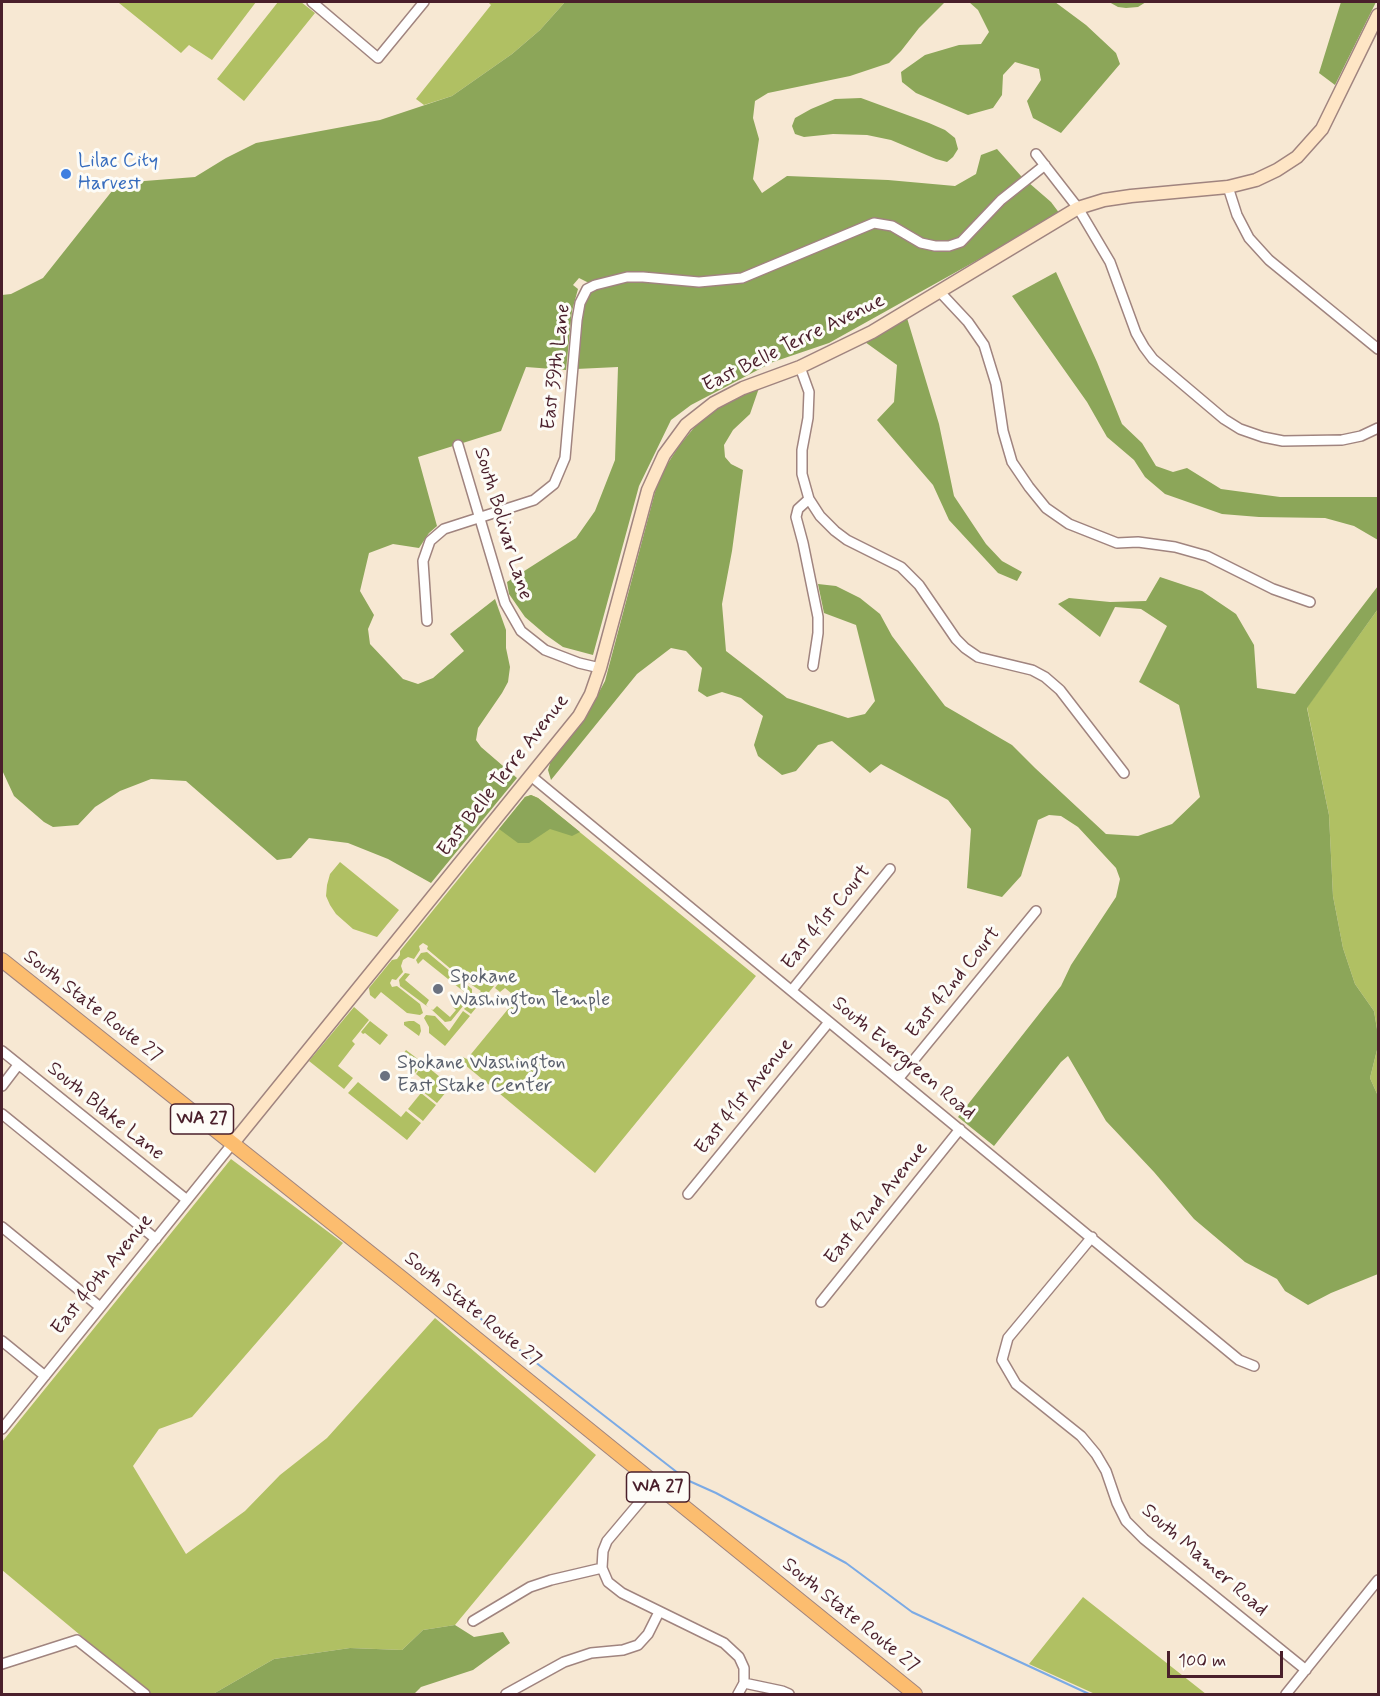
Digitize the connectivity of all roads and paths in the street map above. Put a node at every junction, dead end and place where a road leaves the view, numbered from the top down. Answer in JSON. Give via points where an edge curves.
{"nodes":[{"id":1,"x":312,"y":2,"type":"edge"},
{"id":2,"x":424,"y":2,"type":"edge"},
{"id":3,"x":1378,"y":15,"type":"edge"},
{"id":4,"x":1036,"y":154,"type":"dead end"},
{"id":5,"x":1045,"y":165,"type":"junction"},
{"id":6,"x":1228,"y":187,"type":"junction"},
{"id":7,"x":1078,"y":208,"type":"junction"},
{"id":8,"x":939,"y":291,"type":"junction"},
{"id":9,"x":1378,"y":349,"type":"edge"},
{"id":10,"x":800,"y":367,"type":"junction"},
{"id":11,"x":1378,"y":428,"type":"edge"},
{"id":12,"x":458,"y":445,"type":"dead end"},
{"id":13,"x":809,"y":499,"type":"junction"},
{"id":14,"x":480,"y":517,"type":"junction"},
{"id":15,"x":1310,"y":602,"type":"dead end"},
{"id":16,"x":427,"y":621,"type":"dead end"},
{"id":17,"x":813,"y":666,"type":"dead end"},
{"id":18,"x":600,"y":668,"type":"junction"},
{"id":19,"x":1124,"y":773,"type":"dead end"},
{"id":20,"x":531,"y":776,"type":"junction"},
{"id":21,"x":890,"y":869,"type":"dead end"},
{"id":22,"x":1036,"y":911,"type":"dead end"},
{"id":23,"x":2,"y":960,"type":"edge"},
{"id":24,"x":792,"y":990,"type":"junction"},
{"id":25,"x":829,"y":1022,"type":"junction"},
{"id":26,"x":2,"y":1051,"type":"edge"},
{"id":27,"x":18,"y":1065,"type":"junction"},
{"id":28,"x":899,"y":1078,"type":"junction"},
{"id":29,"x":2,"y":1086,"type":"edge"},
{"id":30,"x":2,"y":1114,"type":"edge"},
{"id":31,"x":960,"y":1129,"type":"junction"},
{"id":32,"x":233,"y":1143,"type":"junction"},
{"id":33,"x":688,"y":1194,"type":"dead end"},
{"id":34,"x":187,"y":1200,"type":"junction"},
{"id":35,"x":2,"y":1227,"type":"edge"},
{"id":36,"x":1092,"y":1237,"type":"junction"},
{"id":37,"x":156,"y":1239,"type":"junction"},
{"id":38,"x":821,"y":1302,"type":"dead end"},
{"id":39,"x":100,"y":1307,"type":"junction"},
{"id":40,"x":2,"y":1341,"type":"edge"},
{"id":41,"x":1254,"y":1366,"type":"dead end"},
{"id":42,"x":45,"y":1376,"type":"junction"},
{"id":43,"x":2,"y":1429,"type":"edge"},
{"id":44,"x":655,"y":1484,"type":"junction"},
{"id":45,"x":602,"y":1568,"type":"junction"},
{"id":46,"x":1378,"y":1580,"type":"edge"},
{"id":47,"x":659,"y":1612,"type":"junction"},
{"id":48,"x":473,"y":1621,"type":"dead end"},
{"id":49,"x":2,"y":1664,"type":"edge"},
{"id":50,"x":1306,"y":1670,"type":"junction"},
{"id":51,"x":744,"y":1683,"type":"junction"},
{"id":52,"x":145,"y":1695,"type":"edge"},
{"id":53,"x":506,"y":1695,"type":"edge"},
{"id":54,"x":738,"y":1695,"type":"edge"},
{"id":55,"x":789,"y":1695,"type":"edge"},
{"id":56,"x":915,"y":1695,"type":"edge"},
{"id":57,"x":1286,"y":1695,"type":"edge"}],
"edges":[{"from":1,"to":2,"type":"street","via":[[378,57]]},
{"from":3,"to":6,"type":"street","name":"East Belle Terre Avenue","via":[[1331,113],[1308,146],[1277,171]]},
{"from":4,"to":5,"type":"street"},
{"from":5,"to":7,"type":"street"},
{"from":5,"to":14,"type":"street","name":"East 39th Lane","via":[[1001,200],[961,242],[949,246],[921,243],[891,226],[874,223],[742,278],[699,282],[627,277],[587,289],[577,320],[565,458],[554,484],[534,500]]},
{"from":6,"to":7,"type":"street","name":"East Belle Terre Avenue","via":[[1131,196]]},
{"from":6,"to":9,"type":"street","via":[[1249,238],[1269,260]]},
{"from":7,"to":8,"type":"street","name":"East Belle Terre Avenue"},
{"from":7,"to":11,"type":"street","via":[[1110,262],[1144,347],[1224,419],[1240,429],[1283,441],[1342,440]]},
{"from":8,"to":10,"type":"street","name":"East Belle Terre Avenue","via":[[872,332]]},
{"from":8,"to":15,"type":"street","via":[[984,345],[1012,462],[1046,508],[1068,524],[1117,543],[1175,547],[1207,556],[1273,589]]},
{"from":10,"to":13,"type":"street","via":[[809,392],[802,458]]},
{"from":10,"to":18,"type":"street","name":"East Belle Terre Avenue","via":[[714,403],[686,425],[664,455],[648,490]]},
{"from":12,"to":14,"type":"street","name":"South Bolivar Lane"},
{"from":13,"to":17,"type":"street","via":[[798,508],[796,517],[818,616]]},
{"from":13,"to":19,"type":"street","via":[[820,516],[846,540],[901,567],[956,639],[978,657],[1045,677]]},
{"from":14,"to":16,"type":"street","name":"East 39th Lane","via":[[444,529],[429,541],[423,561]]},
{"from":14,"to":18,"type":"street","name":"South Bolivar Lane","via":[[505,603],[521,631],[545,650]]},
{"from":18,"to":20,"type":"street","name":"East Belle Terre Avenue","via":[[579,716]]},
{"from":20,"to":24,"type":"street","name":"South Evergreen Road"},
{"from":20,"to":32,"type":"street","name":"East Belle Terre Avenue"},
{"from":21,"to":24,"type":"street","name":"East 41st Court"},
{"from":22,"to":28,"type":"street","name":"East 42nd Court"},
{"from":23,"to":32,"type":"main road","name":"South State Route 27","number":"WA 27"},
{"from":24,"to":25,"type":"street","name":"South Evergreen Road"},
{"from":25,"to":28,"type":"street","name":"South Evergreen Road"},
{"from":25,"to":33,"type":"street","name":"East 41st Avenue"},
{"from":26,"to":27,"type":"street","name":"South Blake Lane"},
{"from":27,"to":29,"type":"street"},
{"from":27,"to":34,"type":"street","name":"South Blake Lane"},
{"from":28,"to":31,"type":"street","name":"South Evergreen Road"},
{"from":30,"to":37,"type":"street"},
{"from":31,"to":36,"type":"street","name":"South Evergreen Road"},
{"from":31,"to":38,"type":"street","name":"East 42nd Avenue"},
{"from":32,"to":34,"type":"street","name":"East 40th Avenue"},
{"from":32,"to":44,"type":"main road","name":"South State Route 27","number":"WA 27"},
{"from":34,"to":37,"type":"street","name":"East 40th Avenue"},
{"from":35,"to":39,"type":"street"},
{"from":36,"to":41,"type":"street","name":"South Evergreen Road","via":[[1239,1360]]},
{"from":36,"to":50,"type":"street","name":"South Mamer Road","via":[[1008,1338],[1002,1360],[1016,1384],[1081,1436],[1096,1454],[1126,1521]]},
{"from":37,"to":39,"type":"street","name":"East 40th Avenue"},
{"from":39,"to":42,"type":"street","name":"East 40th Avenue"},
{"from":40,"to":42,"type":"street"},
{"from":42,"to":43,"type":"street","name":"East 40th Avenue"},
{"from":44,"to":45,"type":"street","via":[[607,1541]]},
{"from":44,"to":56,"type":"main road","name":"South State Route 27","number":"WA 27"},
{"from":45,"to":47,"type":"street","via":[[608,1582],[622,1593]]},
{"from":45,"to":48,"type":"street","via":[[530,1587]]},
{"from":46,"to":50,"type":"street"},
{"from":47,"to":51,"type":"street","via":[[724,1643],[739,1657]]},
{"from":47,"to":53,"type":"street","via":[[638,1645],[564,1662]]},
{"from":49,"to":52,"type":"street","via":[[76,1640]]},
{"from":50,"to":57,"type":"street"},
{"from":51,"to":54,"type":"street"},
{"from":51,"to":55,"type":"street"}]}
